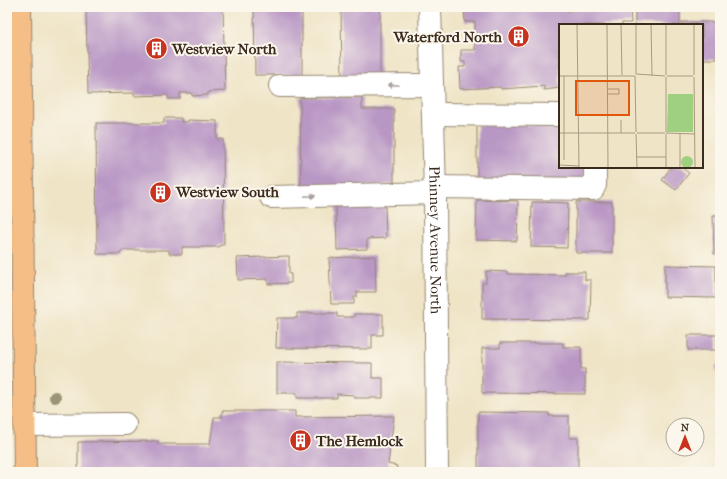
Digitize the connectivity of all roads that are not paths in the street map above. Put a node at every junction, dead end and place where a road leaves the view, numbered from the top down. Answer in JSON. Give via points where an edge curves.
{"nodes":[{"id":1,"x":20,"y":7,"type":"edge"},
{"id":2,"x":430,"y":7,"type":"edge"},
{"id":3,"x":432,"y":85,"type":"junction"},
{"id":4,"x":280,"y":86,"type":"dead end"},
{"id":5,"x":433,"y":114,"type":"junction"},
{"id":6,"x":559,"y":115,"type":"edge"},
{"id":7,"x":595,"y":168,"type":"edge"},
{"id":8,"x":435,"y":190,"type":"junction"},
{"id":9,"x":271,"y":197,"type":"dead end"},
{"id":10,"x":125,"y":424,"type":"dead end"},
{"id":11,"x":25,"y":425,"type":"junction"},
{"id":12,"x":25,"y":472,"type":"edge"},
{"id":13,"x":437,"y":472,"type":"edge"}],
"edges":[{"from":1,"to":11,"type":"main road"},
{"from":2,"to":3,"type":"street","name":"Phinney Avenue North"},
{"from":3,"to":4,"type":"street","one_way":true},
{"from":3,"to":5,"type":"street","name":"Phinney Avenue North"},
{"from":5,"to":6,"type":"street"},
{"from":5,"to":8,"type":"street","name":"Phinney Avenue North"},
{"from":7,"to":8,"type":"street","via":[[594,188]]},
{"from":9,"to":8,"type":"street","one_way":true},
{"from":8,"to":13,"type":"street","name":"Phinney Avenue North"},
{"from":10,"to":11,"type":"street"},
{"from":11,"to":12,"type":"main road"}]}
